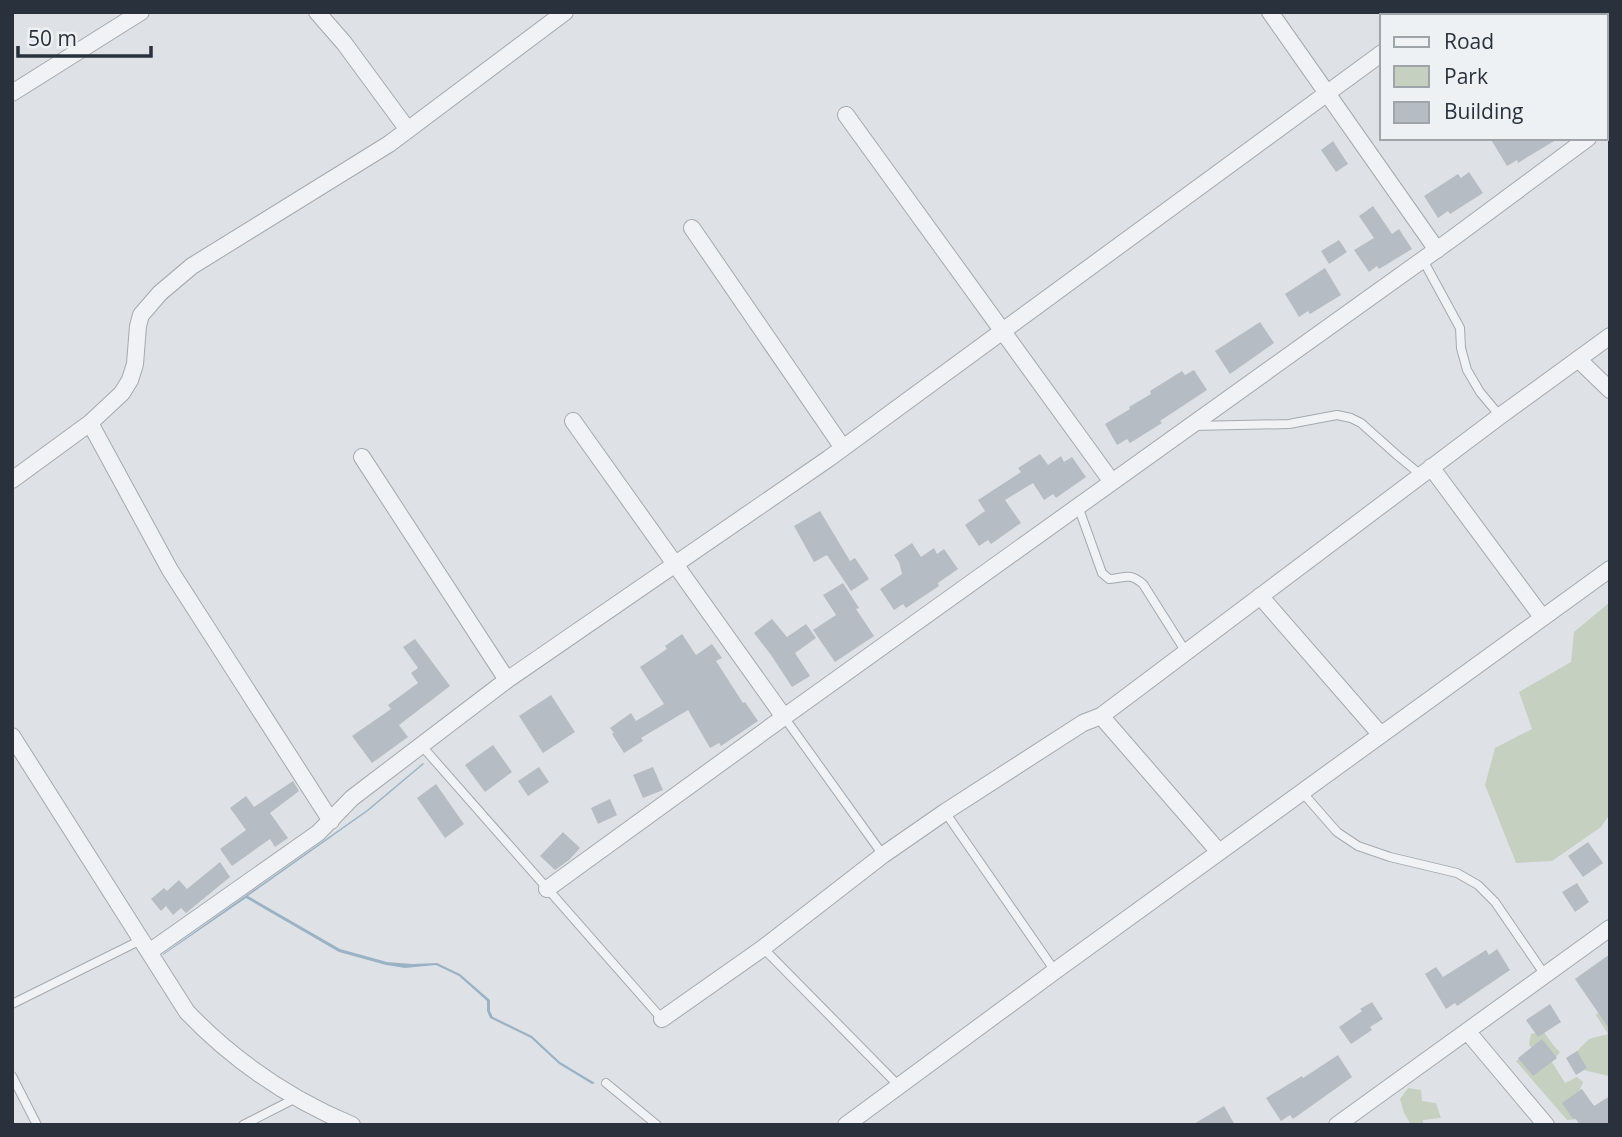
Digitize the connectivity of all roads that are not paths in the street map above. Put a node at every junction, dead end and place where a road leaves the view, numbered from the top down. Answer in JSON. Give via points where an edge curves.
{"nodes":[{"id":1,"x":141,"y":12,"type":"edge"},
{"id":2,"x":317,"y":12,"type":"edge"},
{"id":3,"x":565,"y":12,"type":"edge"},
{"id":4,"x":1270,"y":12,"type":"edge"},
{"id":5,"x":1380,"y":54,"type":"edge"},
{"id":6,"x":12,"y":93,"type":"edge"},
{"id":7,"x":1327,"y":93,"type":"junction"},
{"id":8,"x":846,"y":115,"type":"dead end"},
{"id":9,"x":408,"y":130,"type":"junction"},
{"id":10,"x":1585,"y":140,"type":"edge"},
{"id":11,"x":692,"y":229,"type":"dead end"},
{"id":12,"x":1437,"y":250,"type":"junction"},
{"id":13,"x":1423,"y":260,"type":"junction"},
{"id":14,"x":1002,"y":331,"type":"junction"},
{"id":15,"x":1610,"y":336,"type":"edge"},
{"id":16,"x":1578,"y":359,"type":"junction"},
{"id":17,"x":1610,"y":390,"type":"edge"},
{"id":18,"x":1500,"y":416,"type":"junction"},
{"id":19,"x":573,"y":421,"type":"dead end"},
{"id":20,"x":90,"y":423,"type":"junction"},
{"id":21,"x":1190,"y":426,"type":"junction"},
{"id":22,"x":843,"y":448,"type":"junction"},
{"id":23,"x":362,"y":457,"type":"dead end"},
{"id":24,"x":1426,"y":471,"type":"junction"},
{"id":25,"x":12,"y":480,"type":"edge"},
{"id":26,"x":1112,"y":482,"type":"junction"},
{"id":27,"x":1078,"y":506,"type":"junction"},
{"id":28,"x":674,"y":563,"type":"junction"},
{"id":29,"x":1610,"y":569,"type":"edge"},
{"id":30,"x":1260,"y":596,"type":"junction"},
{"id":31,"x":1542,"y":617,"type":"junction"},
{"id":32,"x":1186,"y":652,"type":"junction"},
{"id":33,"x":507,"y":680,"type":"junction"},
{"id":34,"x":1101,"y":716,"type":"junction"},
{"id":35,"x":785,"y":717,"type":"junction"},
{"id":36,"x":1381,"y":734,"type":"junction"},
{"id":37,"x":12,"y":736,"type":"edge"},
{"id":38,"x":421,"y":746,"type":"junction"},
{"id":39,"x":18,"y":758,"type":"edge"},
{"id":40,"x":1302,"y":792,"type":"junction"},
{"id":41,"x":945,"y":812,"type":"junction"},
{"id":42,"x":331,"y":821,"type":"junction"},
{"id":43,"x":1219,"y":852,"type":"junction"},
{"id":44,"x":883,"y":855,"type":"junction"},
{"id":45,"x":547,"y":889,"type":"junction"},
{"id":46,"x":1610,"y":928,"type":"edge"},
{"id":47,"x":145,"y":946,"type":"junction"},
{"id":48,"x":763,"y":948,"type":"junction"},
{"id":49,"x":1055,"y":971,"type":"junction"},
{"id":50,"x":1545,"y":975,"type":"junction"},
{"id":51,"x":12,"y":1004,"type":"edge"},
{"id":52,"x":662,"y":1019,"type":"joint"},
{"id":53,"x":1467,"y":1031,"type":"junction"},
{"id":54,"x":12,"y":1076,"type":"edge"},
{"id":55,"x":606,"y":1083,"type":"dead end"},
{"id":56,"x":898,"y":1086,"type":"junction"},
{"id":57,"x":296,"y":1098,"type":"junction"},
{"id":58,"x":37,"y":1125,"type":"edge"},
{"id":59,"x":243,"y":1125,"type":"edge"},
{"id":60,"x":352,"y":1125,"type":"edge"},
{"id":61,"x":657,"y":1125,"type":"edge"},
{"id":62,"x":845,"y":1125,"type":"edge"},
{"id":63,"x":1337,"y":1125,"type":"edge"},
{"id":64,"x":1546,"y":1125,"type":"edge"}],
"edges":[{"from":1,"to":6,"type":"street"},
{"from":2,"to":9,"type":"street"},
{"from":3,"to":9,"type":"street"},
{"from":4,"to":7,"type":"street"},
{"from":5,"to":7,"type":"street"},
{"from":7,"to":12,"type":"street"},
{"from":7,"to":14,"type":"street"},
{"from":8,"to":14,"type":"street"},
{"from":9,"to":20,"type":"street","via":[[192,266],[160,293],[141,315],[130,380]]},
{"from":10,"to":12,"type":"street"},
{"from":11,"to":22,"type":"street"},
{"from":12,"to":13,"type":"street"},
{"from":13,"to":18,"type":"lane","via":[[1460,328],[1467,370],[1479,393]]},
{"from":13,"to":21,"type":"street"},
{"from":14,"to":22,"type":"street"},
{"from":14,"to":26,"type":"street"},
{"from":15,"to":16,"type":"street"},
{"from":16,"to":17,"type":"street"},
{"from":16,"to":18,"type":"street"},
{"from":18,"to":24,"type":"street"},
{"from":19,"to":28,"type":"street"},
{"from":20,"to":25,"type":"street"},
{"from":20,"to":42,"type":"street","via":[[170,570]]},
{"from":21,"to":24,"type":"lane","via":[[1289,424],[1337,415],[1361,423],[1398,456]]},
{"from":21,"to":26,"type":"street"},
{"from":22,"to":28,"type":"street"},
{"from":23,"to":33,"type":"street"},
{"from":24,"to":30,"type":"street"},
{"from":24,"to":31,"type":"street"},
{"from":26,"to":27,"type":"street"},
{"from":27,"to":32,"type":"lane","via":[[1102,573],[1109,579],[1128,575],[1143,584]]},
{"from":27,"to":35,"type":"street"},
{"from":28,"to":33,"type":"street"},
{"from":28,"to":35,"type":"street"},
{"from":29,"to":31,"type":"street"},
{"from":30,"to":32,"type":"street"},
{"from":30,"to":36,"type":"street"},
{"from":31,"to":36,"type":"street"},
{"from":32,"to":34,"type":"street"},
{"from":33,"to":38,"type":"street"},
{"from":34,"to":41,"type":"street"},
{"from":34,"to":43,"type":"street"},
{"from":35,"to":44,"type":"lane"},
{"from":35,"to":45,"type":"street"},
{"from":36,"to":40,"type":"street"},
{"from":37,"to":39,"type":"street"},
{"from":38,"to":42,"type":"street","via":[[352,798]]},
{"from":38,"to":45,"type":"lane"},
{"from":39,"to":47,"type":"street"},
{"from":40,"to":43,"type":"street"},
{"from":40,"to":50,"type":"lane","via":[[1337,832],[1357,846],[1457,873],[1478,885]]},
{"from":41,"to":44,"type":"street"},
{"from":41,"to":49,"type":"lane"},
{"from":42,"to":47,"type":"street"},
{"from":43,"to":49,"type":"street"},
{"from":44,"to":48,"type":"street"},
{"from":45,"to":52,"type":"lane"},
{"from":46,"to":50,"type":"street"},
{"from":47,"to":51,"type":"lane"},
{"from":47,"to":57,"type":"street","via":[[187,1012],[210,1036]]},
{"from":48,"to":52,"type":"street"},
{"from":48,"to":56,"type":"lane"},
{"from":49,"to":56,"type":"street"},
{"from":50,"to":53,"type":"street"},
{"from":53,"to":63,"type":"street"},
{"from":53,"to":64,"type":"street"},
{"from":54,"to":58,"type":"lane"},
{"from":55,"to":61,"type":"lane"},
{"from":56,"to":62,"type":"street"},
{"from":57,"to":59,"type":"lane"},
{"from":57,"to":60,"type":"street"}]}
